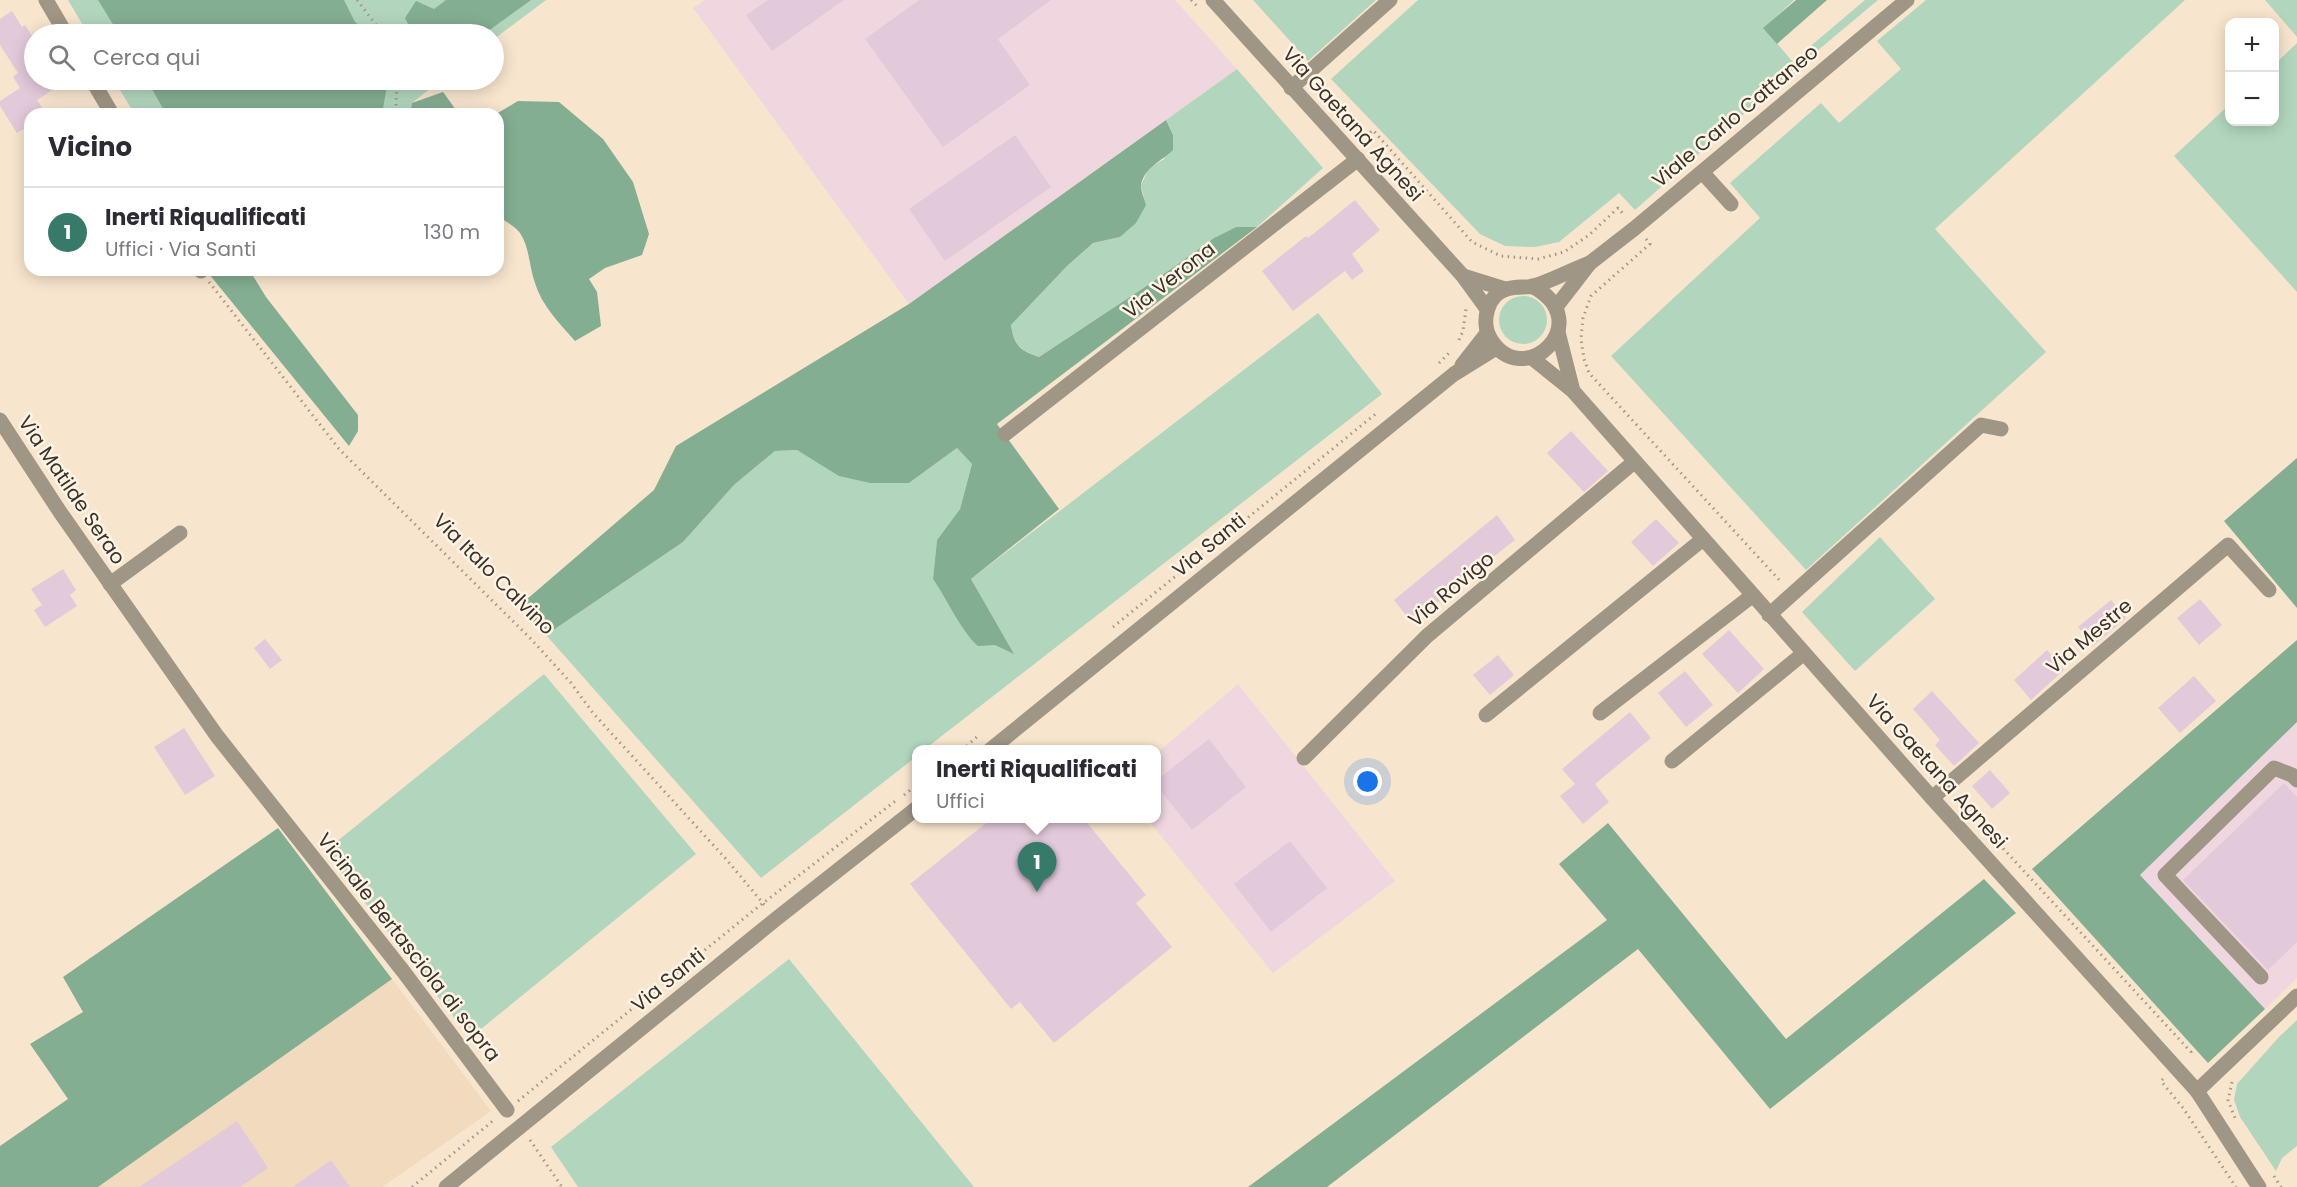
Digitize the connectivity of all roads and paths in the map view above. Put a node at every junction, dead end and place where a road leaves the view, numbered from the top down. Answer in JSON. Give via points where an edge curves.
{"nodes":[{"id":1,"x":46,"y":0,"type":"edge"},
{"id":2,"x":357,"y":0,"type":"edge"},
{"id":3,"x":1213,"y":0,"type":"edge"},
{"id":4,"x":1390,"y":0,"type":"edge"},
{"id":5,"x":1907,"y":0,"type":"edge"},
{"id":6,"x":60,"y":24,"type":"edge"},
{"id":7,"x":375,"y":24,"type":"edge"},
{"id":8,"x":1291,"y":88,"type":"junction"},
{"id":9,"x":98,"y":90,"type":"edge"},
{"id":10,"x":397,"y":90,"type":"edge"},
{"id":11,"x":108,"y":108,"type":"edge"},
{"id":12,"x":397,"y":108,"type":"edge"},
{"id":13,"x":1354,"y":154,"type":"junction"},
{"id":14,"x":1702,"y":172,"type":"junction"},
{"id":15,"x":1731,"y":204,"type":"dead end"},
{"id":16,"x":1635,"y":228,"type":"junction"},
{"id":17,"x":1590,"y":263,"type":"junction"},
{"id":18,"x":206,"y":276,"type":"edge"},
{"id":19,"x":1463,"y":276,"type":"junction"},
{"id":20,"x":1532,"y":286,"type":"junction"},
{"id":21,"x":1505,"y":289,"type":"junction"},
{"id":22,"x":1464,"y":302,"type":"dead end"},
{"id":23,"x":1556,"y":307,"type":"junction"},
{"id":24,"x":1487,"y":309,"type":"junction"},
{"id":25,"x":1558,"y":332,"type":"junction"},
{"id":26,"x":1487,"y":333,"type":"junction"},
{"id":27,"x":1496,"y":348,"type":"junction"},
{"id":28,"x":1532,"y":358,"type":"junction"},
{"id":29,"x":1438,"y":364,"type":"dead end"},
{"id":30,"x":1454,"y":374,"type":"junction"},
{"id":31,"x":1574,"y":391,"type":"junction"},
{"id":32,"x":1379,"y":411,"type":"dead end"},
{"id":33,"x":0,"y":420,"type":"edge"},
{"id":34,"x":2001,"y":429,"type":"dead end"},
{"id":35,"x":1005,"y":434,"type":"dead end"},
{"id":36,"x":1634,"y":462,"type":"junction"},
{"id":37,"x":180,"y":533,"type":"dead end"},
{"id":38,"x":1703,"y":539,"type":"junction"},
{"id":39,"x":110,"y":584,"type":"junction"},
{"id":40,"x":2269,"y":590,"type":"dead end"},
{"id":41,"x":1753,"y":595,"type":"junction"},
{"id":42,"x":1792,"y":595,"type":"junction"},
{"id":43,"x":1769,"y":615,"type":"junction"},
{"id":44,"x":1108,"y":631,"type":"dead end"},
{"id":45,"x":1804,"y":653,"type":"junction"},
{"id":46,"x":1600,"y":713,"type":"dead end"},
{"id":47,"x":1486,"y":715,"type":"dead end"},
{"id":48,"x":988,"y":729,"type":"dead end"},
{"id":49,"x":217,"y":736,"type":"joint"},
{"id":50,"x":968,"y":745,"type":"edge"},
{"id":51,"x":996,"y":745,"type":"edge"},
{"id":52,"x":1304,"y":758,"type":"dead end"},
{"id":53,"x":1672,"y":761,"type":"dead end"},
{"id":54,"x":2297,"y":780,"type":"edge"},
{"id":55,"x":912,"y":789,"type":"edge"},
{"id":56,"x":1932,"y":798,"type":"junction"},
{"id":57,"x":912,"y":812,"type":"edge"},
{"id":58,"x":1992,"y":838,"type":"dead end"},
{"id":59,"x":763,"y":904,"type":"junction"},
{"id":60,"x":2261,"y":977,"type":"dead end"},
{"id":61,"x":2297,"y":996,"type":"edge"},
{"id":62,"x":2176,"y":1067,"type":"junction"},
{"id":63,"x":2237,"y":1077,"type":"dead end"},
{"id":64,"x":2197,"y":1091,"type":"junction"},
{"id":65,"x":507,"y":1110,"type":"junction"},
{"id":66,"x":2241,"y":1125,"type":"dead end"},
{"id":67,"x":521,"y":1126,"type":"junction"},
{"id":68,"x":2269,"y":1169,"type":"dead end"},
{"id":69,"x":412,"y":1187,"type":"edge"},
{"id":70,"x":446,"y":1187,"type":"edge"},
{"id":71,"x":562,"y":1187,"type":"edge"},
{"id":72,"x":2236,"y":1187,"type":"edge"},
{"id":73,"x":2259,"y":1187,"type":"edge"},
{"id":74,"x":2281,"y":1187,"type":"edge"}],
"edges":[{"from":1,"to":6,"type":"street"},
{"from":2,"to":7,"type":"path"},
{"from":3,"to":8,"type":"street","name":"Via Gaetana Agnesi"},
{"from":4,"to":8,"type":"street"},
{"from":5,"to":14,"type":"street","name":"Viale Carlo Cattaneo"},
{"from":8,"to":13,"type":"street","name":"Via Gaetana Agnesi"},
{"from":9,"to":11,"type":"street"},
{"from":10,"to":12,"type":"path"},
{"from":13,"to":16,"type":"path","via":[[1372,130],[1472,242],[1502,256],[1538,259],[1564,252],[1618,208]]},
{"from":13,"to":19,"type":"street","name":"Via Gaetana Agnesi"},
{"from":13,"to":35,"type":"street","name":"Via Verona"},
{"from":14,"to":15,"type":"street"},
{"from":14,"to":16,"type":"street","name":"Viale Carlo Cattaneo"},
{"from":16,"to":17,"type":"street","name":"Viale Carlo Cattaneo"},
{"from":16,"to":42,"type":"path","via":[[1650,244],[1591,296],[1583,318],[1581,339],[1589,373]]},
{"from":17,"to":20,"type":"street","name":"Viale Carlo Cattaneo"},
{"from":17,"to":23,"type":"street","name":"Viale Carlo Cattaneo"},
{"from":18,"to":59,"type":"path","name":"Via Italo Calvino","via":[[339,449],[531,639]]},
{"from":19,"to":21,"type":"street"},
{"from":19,"to":24,"type":"street","name":"Via Gaetana Agnesi"},
{"from":20,"to":21,"type":"street"},
{"from":20,"to":23,"type":"street","via":[[1547,294]]},
{"from":21,"to":24,"type":"street"},
{"from":22,"to":29,"type":"path","via":[[1467,308],[1463,331]]},
{"from":23,"to":25,"type":"street"},
{"from":24,"to":26,"type":"street"},
{"from":25,"to":28,"type":"street","via":[[1549,349]]},
{"from":25,"to":31,"type":"street","name":"Via Gaetana Agnesi"},
{"from":26,"to":27,"type":"street"},
{"from":26,"to":30,"type":"street","name":"Via Santi"},
{"from":27,"to":28,"type":"street","via":[[1512,358]]},
{"from":27,"to":30,"type":"street","name":"Via Santi"},
{"from":28,"to":31,"type":"street","name":"Via Gaetana Agnesi"},
{"from":30,"to":51,"type":"street","name":"Via Santi"},
{"from":31,"to":36,"type":"street","name":"Via Gaetana Agnesi"},
{"from":32,"to":44,"type":"path"},
{"from":33,"to":39,"type":"street","name":"Via Matilde Serao"},
{"from":34,"to":42,"type":"street","via":[[1981,425]]},
{"from":36,"to":38,"type":"street","name":"Via Gaetana Agnesi"},
{"from":36,"to":52,"type":"street","name":"Via Rovigo","via":[[1427,636]]},
{"from":37,"to":39,"type":"street","name":"Via Matilde Serao"},
{"from":38,"to":41,"type":"street","name":"Via Gaetana Agnesi"},
{"from":38,"to":47,"type":"street"},
{"from":39,"to":49,"type":"street","name":"Via Matilde Serao"},
{"from":40,"to":56,"type":"street","name":"Via Mestre","via":[[2228,545]]},
{"from":41,"to":43,"type":"street","name":"Via Gaetana Agnesi"},
{"from":41,"to":46,"type":"street"},
{"from":42,"to":43,"type":"street"},
{"from":43,"to":45,"type":"street","name":"Via Gaetana Agnesi"},
{"from":45,"to":53,"type":"street"},
{"from":45,"to":56,"type":"street","name":"Via Gaetana Agnesi"},
{"from":48,"to":50,"type":"path"},
{"from":49,"to":65,"type":"street","name":"Vicinale Bertasciola di sopra"},
{"from":54,"to":60,"type":"street","via":[[2274,768],[2165,875]]},
{"from":55,"to":59,"type":"path"},
{"from":56,"to":62,"type":"street","name":"Via Gaetana Agnesi"},
{"from":57,"to":67,"type":"street","name":"Via Santi"},
{"from":58,"to":62,"type":"path","via":[[2191,1052]]},
{"from":59,"to":65,"type":"path"},
{"from":61,"to":64,"type":"street"},
{"from":62,"to":64,"type":"street","name":"Via Gaetana Agnesi"},
{"from":62,"to":72,"type":"path","via":[[2161,1081],[2184,1108]]},
{"from":63,"to":66,"type":"path","via":[[2231,1083],[2228,1100]]},
{"from":64,"to":73,"type":"street","name":"Via Gaetana Agnesi"},
{"from":65,"to":69,"type":"path"},
{"from":67,"to":70,"type":"street","name":"Via Santi"},
{"from":67,"to":71,"type":"path"},
{"from":68,"to":74,"type":"path"}]}
